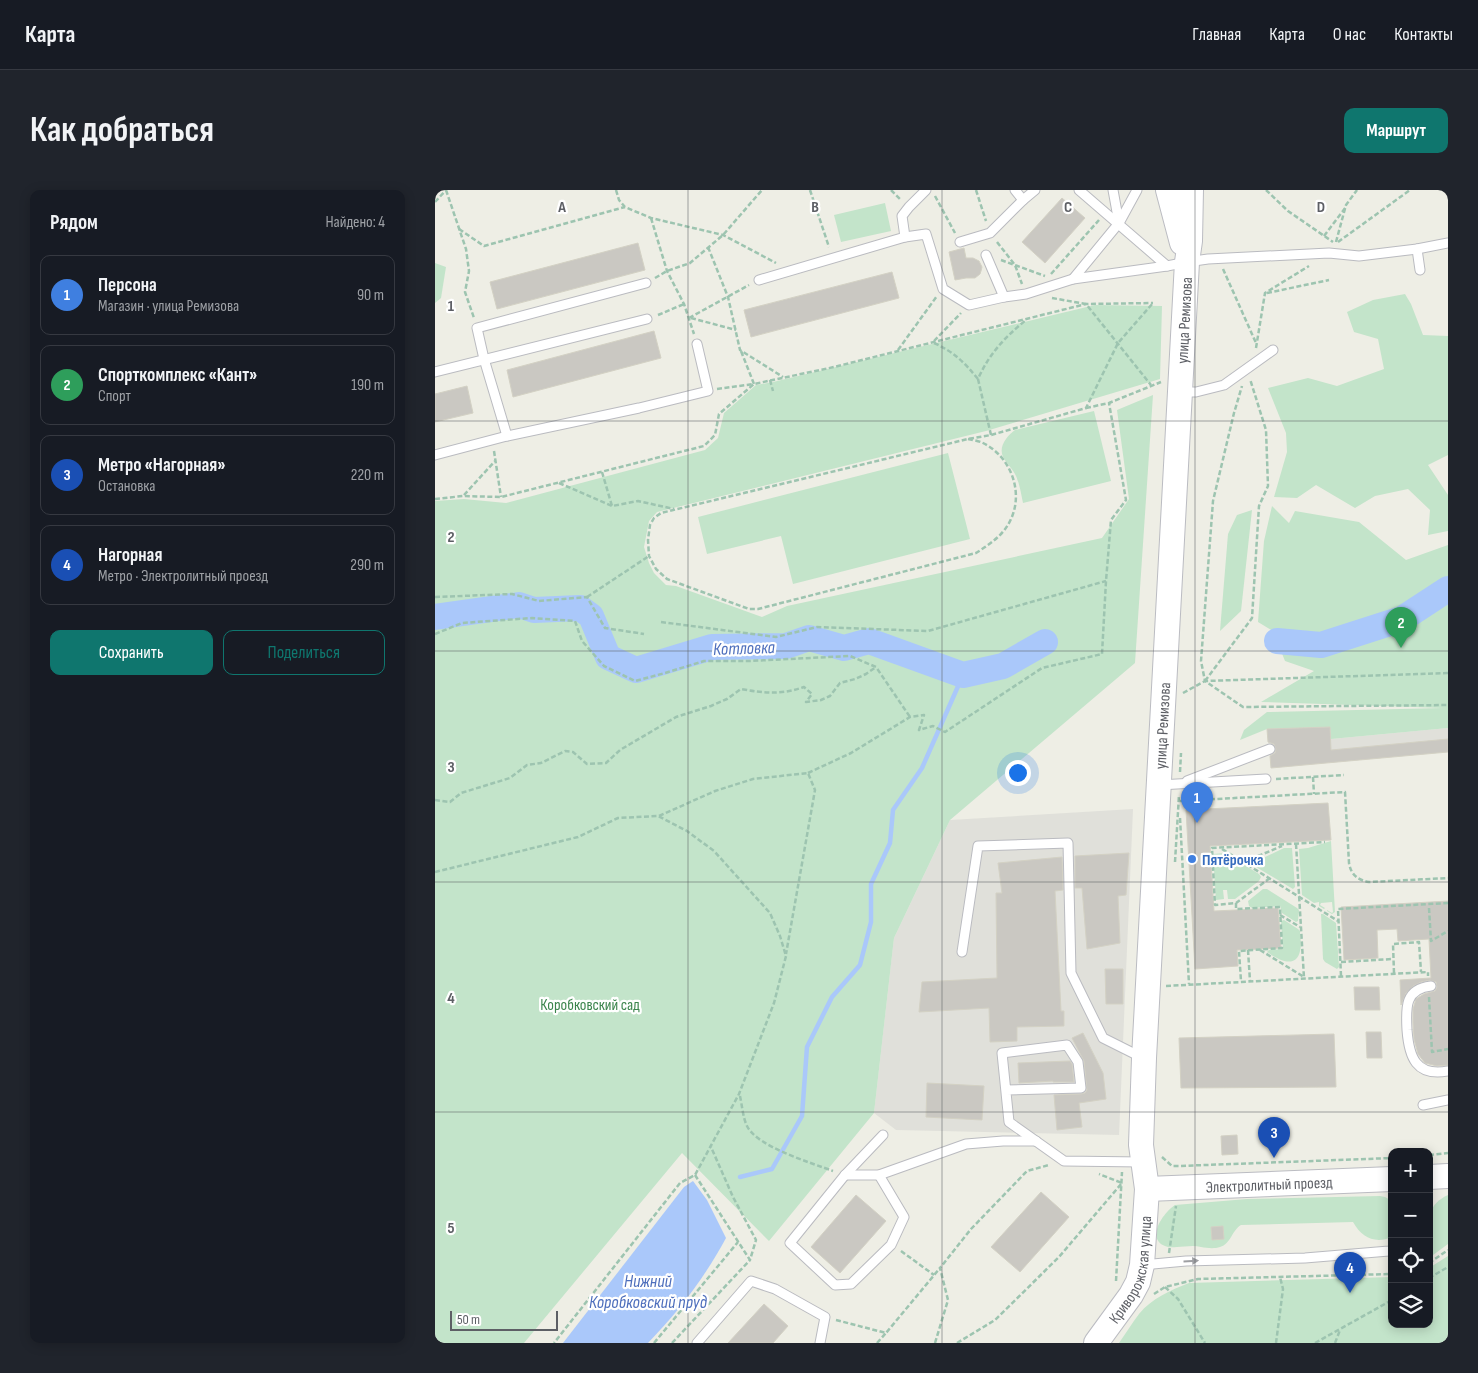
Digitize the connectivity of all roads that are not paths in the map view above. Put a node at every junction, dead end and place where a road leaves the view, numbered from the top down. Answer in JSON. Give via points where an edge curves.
{"nodes":[{"id":1,"x":926,"y":190,"type":"edge"},
{"id":2,"x":1015,"y":190,"type":"edge"},
{"id":3,"x":1035,"y":190,"type":"edge"},
{"id":4,"x":1079,"y":190,"type":"edge"},
{"id":5,"x":1113,"y":190,"type":"edge"},
{"id":6,"x":1137,"y":190,"type":"edge"},
{"id":7,"x":1169,"y":190,"type":"edge"},
{"id":8,"x":1191,"y":190,"type":"edge"},
{"id":9,"x":1023,"y":200,"type":"junction"},
{"id":10,"x":1119,"y":223,"type":"junction"},
{"id":11,"x":905,"y":237,"type":"junction"},
{"id":12,"x":960,"y":242,"type":"road end"},
{"id":13,"x":1448,"y":243,"type":"edge"},
{"id":14,"x":1417,"y":249,"type":"junction"},
{"id":15,"x":986,"y":255,"type":"road end"},
{"id":16,"x":1177,"y":264,"type":"junction"},
{"id":17,"x":1420,"y":270,"type":"dead end"},
{"id":18,"x":1073,"y":279,"type":"junction"},
{"id":19,"x":759,"y":280,"type":"road end"},
{"id":20,"x":646,"y":283,"type":"road end"},
{"id":21,"x":1004,"y":297,"type":"junction"},
{"id":22,"x":647,"y":319,"type":"road end"},
{"id":23,"x":697,"y":344,"type":"road end"},
{"id":24,"x":1273,"y":350,"type":"dead end"},
{"id":25,"x":484,"y":359,"type":"junction"},
{"id":26,"x":435,"y":372,"type":"edge"},
{"id":27,"x":1171,"y":387,"type":"junction"},
{"id":28,"x":507,"y":436,"type":"junction"},
{"id":29,"x":435,"y":455,"type":"edge"},
{"id":30,"x":1270,"y":749,"type":"dead end"},
{"id":31,"x":1266,"y":779,"type":"road end"},
{"id":32,"x":1169,"y":784,"type":"junction"},
{"id":33,"x":962,"y":952,"type":"dead end"},
{"id":34,"x":1429,"y":986,"type":"road end"},
{"id":35,"x":1144,"y":1058,"type":"junction"},
{"id":36,"x":1448,"y":1071,"type":"edge"},
{"id":37,"x":1006,"y":1090,"type":"junction"},
{"id":38,"x":1448,"y":1100,"type":"edge"},
{"id":39,"x":1423,"y":1105,"type":"dead end"},
{"id":40,"x":883,"y":1135,"type":"dead end"},
{"id":41,"x":1037,"y":1141,"type":"junction"},
{"id":42,"x":1133,"y":1162,"type":"junction"},
{"id":43,"x":845,"y":1175,"type":"junction"},
{"id":44,"x":879,"y":1176,"type":"junction"},
{"id":45,"x":1448,"y":1176,"type":"edge"},
{"id":46,"x":1433,"y":1177,"type":"edge"},
{"id":47,"x":1388,"y":1179,"type":"edge"},
{"id":48,"x":1147,"y":1190,"type":"junction"},
{"id":49,"x":1388,"y":1251,"type":"edge"},
{"id":50,"x":1142,"y":1265,"type":"junction"},
{"id":51,"x":697,"y":1343,"type":"edge"},
{"id":52,"x":820,"y":1343,"type":"edge"},
{"id":53,"x":1096,"y":1343,"type":"edge"}],
"edges":[{"from":1,"to":11,"type":"lane","via":[[902,216]]},
{"from":2,"to":9,"type":"lane"},
{"from":3,"to":9,"type":"lane"},
{"from":4,"to":10,"type":"lane"},
{"from":5,"to":10,"type":"lane"},
{"from":6,"to":10,"type":"lane"},
{"from":7,"to":16,"type":"street","name":"улица Ремизова"},
{"from":8,"to":16,"type":"street","name":"улица Ремизова","via":[[1190,241]]},
{"from":9,"to":12,"type":"lane","via":[[990,234]]},
{"from":10,"to":16,"type":"lane"},
{"from":10,"to":18,"type":"lane"},
{"from":11,"to":19,"type":"lane"},
{"from":11,"to":21,"type":"lane","via":[[926,234],[943,289],[969,305]]},
{"from":13,"to":14,"type":"lane"},
{"from":14,"to":16,"type":"lane","via":[[1359,256],[1329,253],[1208,259]]},
{"from":14,"to":17,"type":"lane"},
{"from":15,"to":21,"type":"lane"},
{"from":16,"to":18,"type":"lane"},
{"from":16,"to":27,"type":"street","name":"улица Ремизова"},
{"from":18,"to":21,"type":"lane","via":[[1026,294]]},
{"from":20,"to":25,"type":"lane","via":[[477,328]]},
{"from":22,"to":25,"type":"lane"},
{"from":23,"to":28,"type":"lane","via":[[708,391]]},
{"from":24,"to":27,"type":"lane","via":[[1224,385],[1211,390],[1196,392]]},
{"from":25,"to":26,"type":"lane"},
{"from":25,"to":28,"type":"lane"},
{"from":27,"to":32,"type":"street","name":"улица Ремизова"},
{"from":28,"to":29,"type":"lane"},
{"from":30,"to":32,"type":"lane"},
{"from":31,"to":32,"type":"lane"},
{"from":32,"to":35,"type":"street","name":"улица Ремизова"},
{"from":33,"to":35,"type":"lane","via":[[978,846],[1069,843],[1071,973],[1103,1038]]},
{"from":34,"to":36,"type":"lane","via":[[1418,990],[1408,1002],[1408,1046],[1419,1066],[1433,1072]]},
{"from":35,"to":42,"type":"street","name":"улица Ремизова","via":[[1141,1145]]},
{"from":37,"to":37,"type":"lane","via":[[1001,1053],[1067,1046],[1078,1062],[1081,1088]]},
{"from":37,"to":41,"type":"lane","via":[[1009,1122]]},
{"from":38,"to":39,"type":"lane"},
{"from":40,"to":43,"type":"lane"},
{"from":41,"to":42,"type":"lane","via":[[1064,1161]]},
{"from":41,"to":44,"type":"lane","via":[[966,1144]]},
{"from":42,"to":48,"type":"street","name":"улица Ремизова"},
{"from":43,"to":44,"type":"lane"},
{"from":43,"to":44,"type":"lane","via":[[789,1243],[835,1285],[851,1284],[891,1245],[904,1217]]},
{"from":45,"to":46,"type":"street"},
{"from":47,"to":48,"type":"street","name":"Электролитный проезд"},
{"from":48,"to":50,"type":"street","name":"Криворожская улица"},
{"from":50,"to":49,"type":"lane","one_way":true},
{"from":50,"to":53,"type":"street","name":"Криворожская улица","via":[[1131,1295]]},
{"from":51,"to":52,"type":"lane","via":[[751,1282],[775,1289],[825,1317]]}]}
